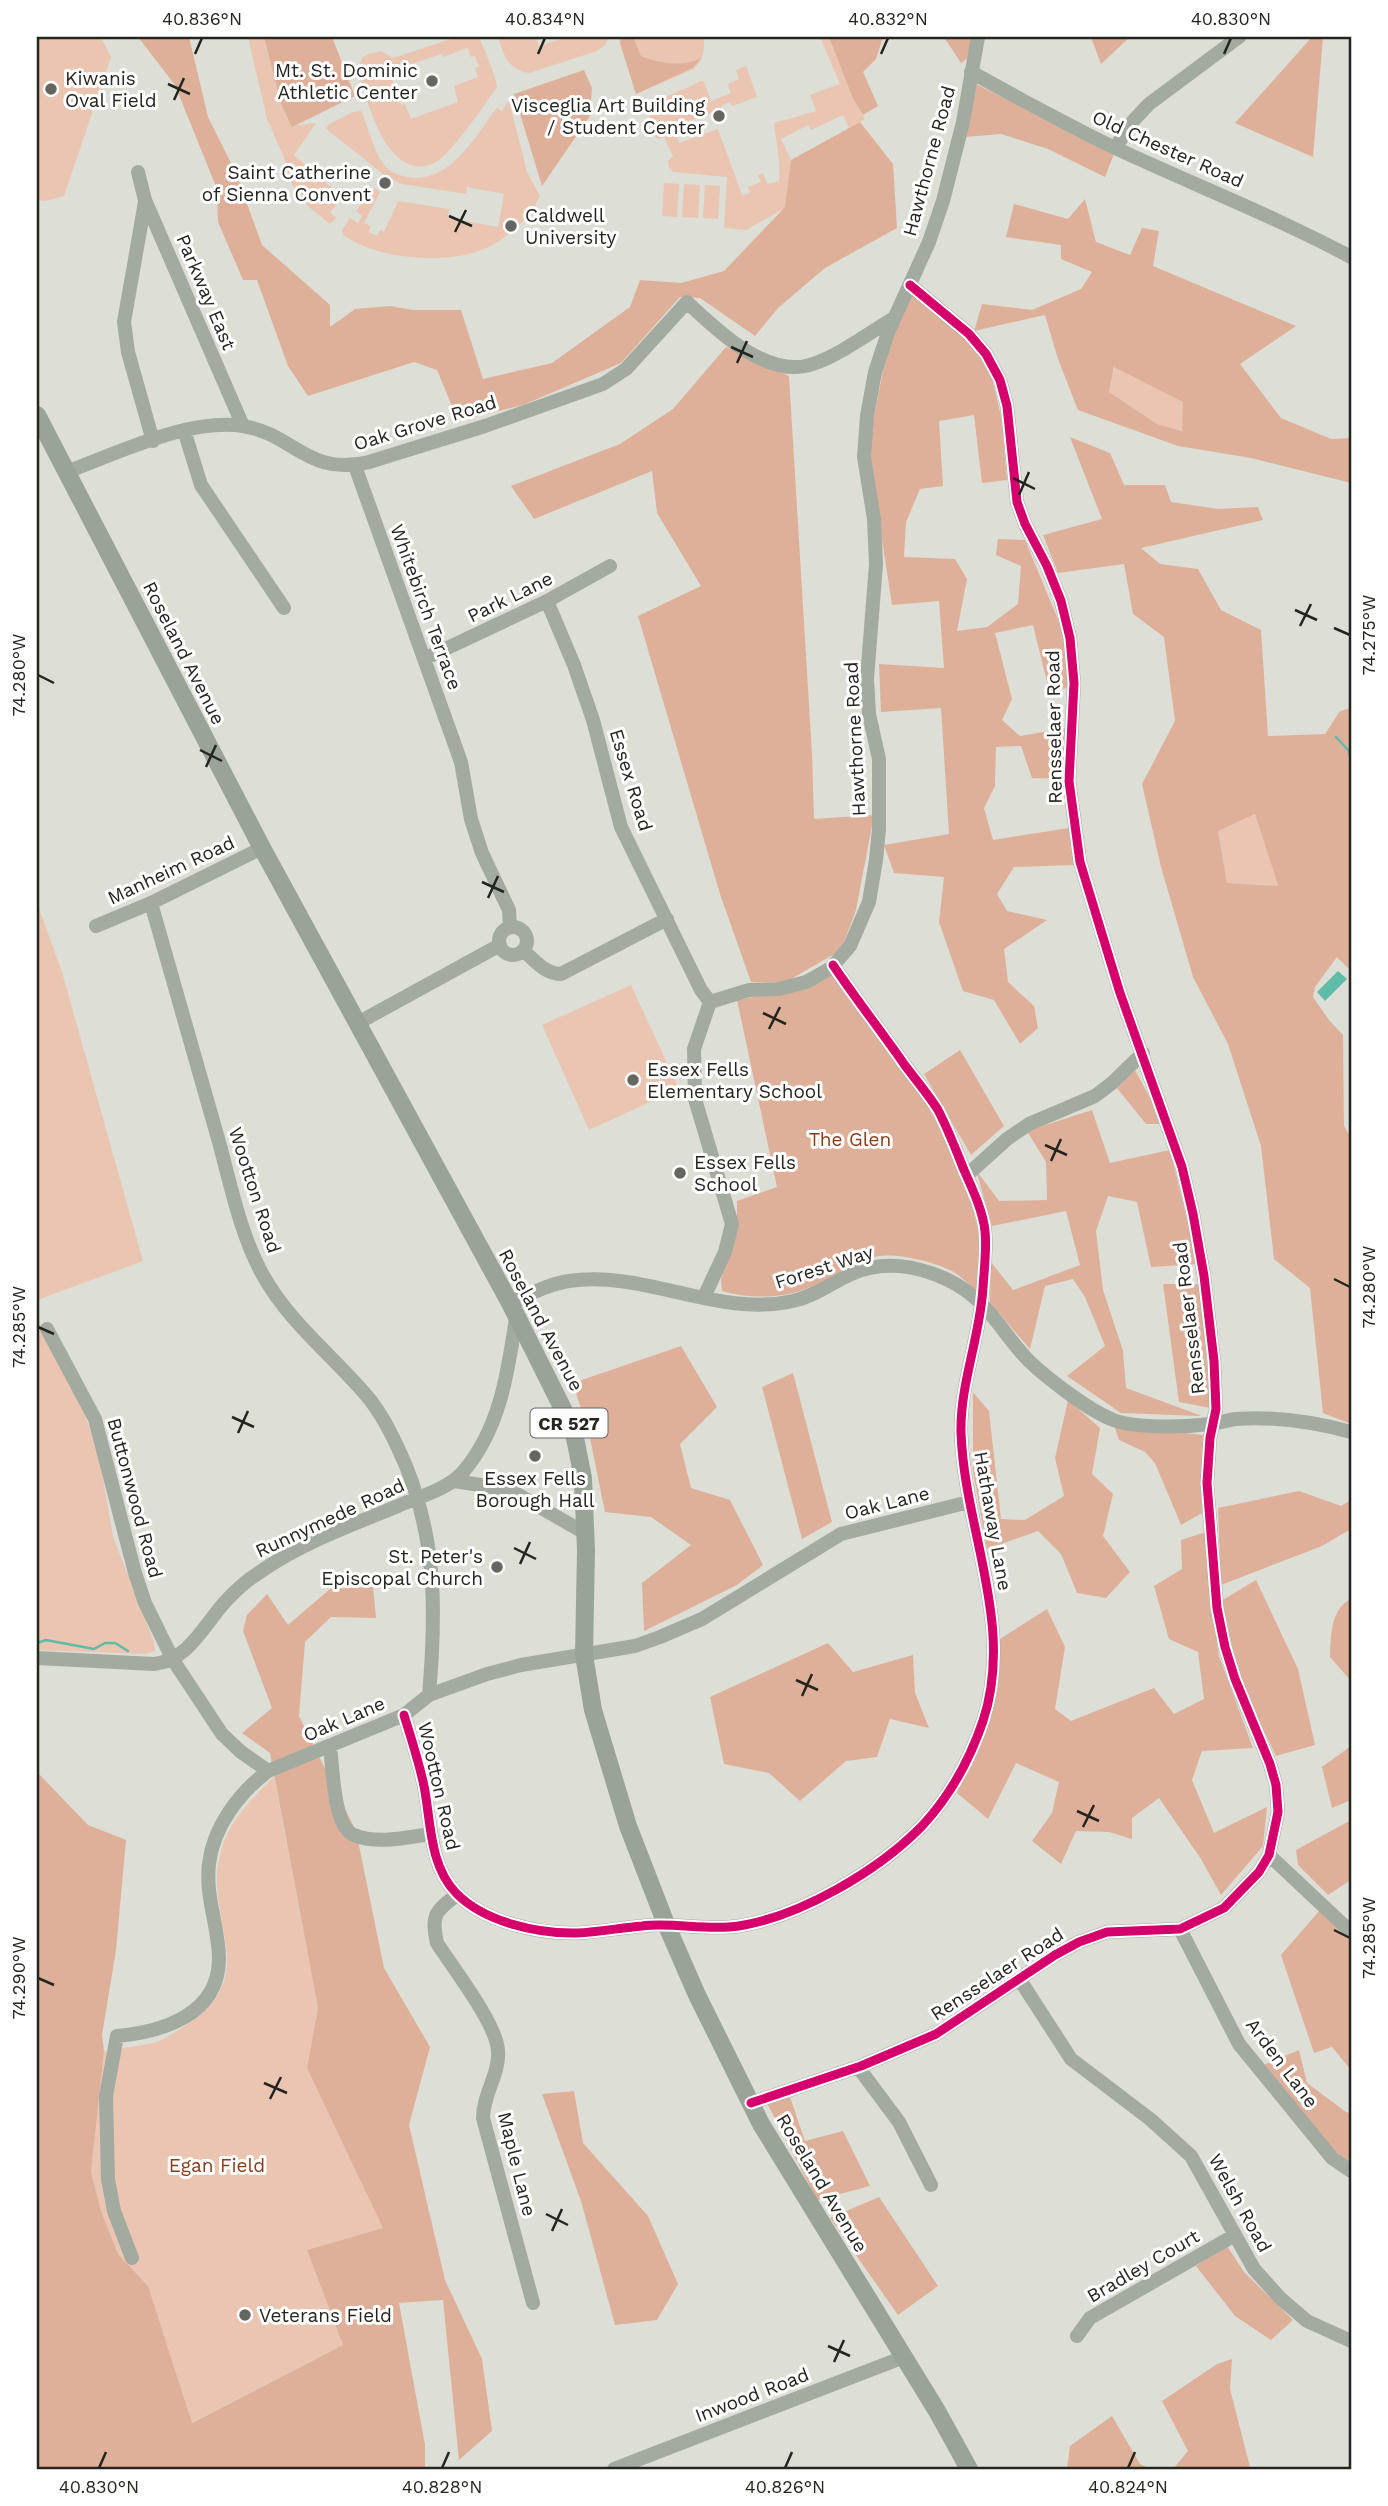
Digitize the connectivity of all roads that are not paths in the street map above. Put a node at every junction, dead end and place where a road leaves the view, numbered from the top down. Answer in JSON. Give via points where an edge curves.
{"nodes":[{"id":1,"x":978,"y":37,"type":"edge"},
{"id":2,"x":1239,"y":37,"type":"edge"},
{"id":3,"x":971,"y":72,"type":"junction"},
{"id":4,"x":1115,"y":148,"type":"junction"},
{"id":5,"x":138,"y":172,"type":"dead end"},
{"id":6,"x":145,"y":200,"type":"junction"},
{"id":7,"x":1351,"y":257,"type":"edge"},
{"id":8,"x":910,"y":285,"type":"junction"},
{"id":9,"x":895,"y":318,"type":"junction"},
{"id":10,"x":37,"y":415,"type":"edge"},
{"id":11,"x":243,"y":426,"type":"junction"},
{"id":12,"x":184,"y":430,"type":"junction"},
{"id":13,"x":153,"y":441,"type":"junction"},
{"id":14,"x":355,"y":466,"type":"junction"},
{"id":15,"x":66,"y":472,"type":"junction"},
{"id":16,"x":610,"y":566,"type":"dead end"},
{"id":17,"x":547,"y":601,"type":"junction"},
{"id":18,"x":284,"y":608,"type":"dead end"},
{"id":19,"x":426,"y":658,"type":"junction"},
{"id":20,"x":262,"y":848,"type":"junction"},
{"id":21,"x":151,"y":903,"type":"junction"},
{"id":22,"x":667,"y":919,"type":"junction"},
{"id":23,"x":96,"y":926,"type":"dead end"},
{"id":24,"x":510,"y":927,"type":"junction"},
{"id":25,"x":500,"y":945,"type":"junction"},
{"id":26,"x":523,"y":950,"type":"junction"},
{"id":27,"x":833,"y":965,"type":"junction"},
{"id":28,"x":710,"y":1002,"type":"junction"},
{"id":29,"x":356,"y":1024,"type":"junction"},
{"id":30,"x":1143,"y":1053,"type":"junction"},
{"id":31,"x":967,"y":1175,"type":"junction"},
{"id":32,"x":704,"y":1297,"type":"junction"},
{"id":33,"x":982,"y":1302,"type":"junction"},
{"id":34,"x":513,"y":1311,"type":"junction"},
{"id":35,"x":47,"y":1329,"type":"dead end"},
{"id":36,"x":1213,"y":1424,"type":"junction"},
{"id":37,"x":1351,"y":1432,"type":"edge"},
{"id":38,"x":454,"y":1481,"type":"junction"},
{"id":39,"x":417,"y":1498,"type":"junction"},
{"id":40,"x":969,"y":1503,"type":"junction"},
{"id":41,"x":585,"y":1532,"type":"junction"},
{"id":42,"x":584,"y":1655,"type":"junction"},
{"id":43,"x":37,"y":1658,"type":"edge"},
{"id":44,"x":173,"y":1660,"type":"junction"},
{"id":45,"x":429,"y":1695,"type":"junction"},
{"id":46,"x":404,"y":1715,"type":"junction"},
{"id":47,"x":330,"y":1747,"type":"junction"},
{"id":48,"x":268,"y":1771,"type":"junction"},
{"id":49,"x":431,"y":1834,"type":"junction"},
{"id":50,"x":1269,"y":1855,"type":"junction"},
{"id":51,"x":457,"y":1895,"type":"junction"},
{"id":52,"x":666,"y":1924,"type":"junction"},
{"id":53,"x":1180,"y":1928,"type":"junction"},
{"id":54,"x":1351,"y":1932,"type":"edge"},
{"id":55,"x":1020,"y":1980,"type":"junction"},
{"id":56,"x":858,"y":2067,"type":"junction"},
{"id":57,"x":751,"y":2103,"type":"junction"},
{"id":58,"x":1351,"y":2171,"type":"edge"},
{"id":59,"x":931,"y":2185,"type":"dead end"},
{"id":60,"x":1235,"y":2235,"type":"junction"},
{"id":61,"x":132,"y":2258,"type":"dead end"},
{"id":62,"x":533,"y":2303,"type":"dead end"},
{"id":63,"x":1077,"y":2336,"type":"dead end"},
{"id":64,"x":1351,"y":2341,"type":"edge"},
{"id":65,"x":904,"y":2357,"type":"junction"},
{"id":66,"x":614,"y":2469,"type":"edge"},
{"id":67,"x":969,"y":2469,"type":"edge"}],
"edges":[{"from":1,"to":3,"type":"street","name":"Hawthorne Road"},
{"from":2,"to":4,"type":"street","via":[[1149,104]]},
{"from":3,"to":4,"type":"street","name":"Old Chester Road"},
{"from":3,"to":8,"type":"street","name":"Hawthorne Road","via":[[943,201]]},
{"from":4,"to":7,"type":"street","name":"Old Chester Road"},
{"from":5,"to":6,"type":"street","name":"Parkway East"},
{"from":6,"to":11,"type":"street","name":"Parkway East"},
{"from":6,"to":13,"type":"street","via":[[124,321]]},
{"from":8,"to":9,"type":"street","name":"Hawthorne Road"},
{"from":8,"to":30,"type":"street","name":"Rensselaer Road","via":[[969,334],[1000,380],[1017,502],[1061,601],[1070,638],[1074,683],[1069,781],[1080,862]]},
{"from":9,"to":14,"type":"street","name":"Oak Grove Road","via":[[813,364],[783,367],[722,335],[687,302],[626,369],[603,384]]},
{"from":9,"to":27,"type":"street","name":"Hawthorne Road","via":[[875,372],[864,457],[876,564],[867,679],[878,759],[877,860],[860,924]]},
{"from":10,"to":15,"type":"main road","name":"Roseland Avenue","number":"CR 527"},
{"from":11,"to":12,"type":"street","name":"Oak Grove Road","via":[[205,425]]},
{"from":11,"to":14,"type":"street","name":"Oak Grove Road","via":[[319,463]]},
{"from":12,"to":13,"type":"street","name":"Oak Grove Road"},
{"from":12,"to":18,"type":"street","via":[[201,485]]},
{"from":13,"to":15,"type":"street","name":"Oak Grove Road"},
{"from":14,"to":19,"type":"street","name":"Whitebirch Terrace"},
{"from":15,"to":20,"type":"main road","name":"Roseland Avenue","number":"CR 527"},
{"from":16,"to":17,"type":"street","name":"Park Lane"},
{"from":17,"to":19,"type":"street","name":"Park Lane"},
{"from":17,"to":22,"type":"street","name":"Essex Road","via":[[593,720],[621,827]]},
{"from":19,"to":24,"type":"street","name":"Whitebirch Terrace","via":[[461,762],[471,819],[509,910]]},
{"from":20,"to":21,"type":"street","name":"Manheim Road"},
{"from":20,"to":29,"type":"main road","name":"Roseland Avenue","number":"CR 527"},
{"from":21,"to":23,"type":"street","name":"Manheim Road"},
{"from":21,"to":39,"type":"street","name":"Wootton Road","via":[[248,1242],[264,1277],[289,1313],[371,1402],[389,1429]]},
{"from":22,"to":26,"type":"street","via":[[561,974],[545,969]]},
{"from":22,"to":28,"type":"street","name":"Essex Road"},
{"from":24,"to":25,"type":"street","via":[[501,934]]},
{"from":24,"to":26,"type":"street","via":[[524,933]]},
{"from":25,"to":26,"type":"street","via":[[507,953]]},
{"from":25,"to":29,"type":"street"},
{"from":27,"to":28,"type":"street","name":"Hawthorne Road","via":[[806,982],[749,990]]},
{"from":27,"to":31,"type":"street","name":"Hathaway Lane","via":[[938,1111]]},
{"from":28,"to":32,"type":"street","via":[[694,1049],[695,1099],[732,1224]]},
{"from":29,"to":34,"type":"main road","name":"Roseland Avenue","number":"CR 527"},
{"from":30,"to":31,"type":"street","via":[[1095,1096],[1029,1124]]},
{"from":30,"to":36,"type":"street","name":"Rensselaer Road","via":[[1193,1214],[1210,1323]]},
{"from":31,"to":33,"type":"street","name":"Hathaway Lane","via":[[985,1230]]},
{"from":32,"to":33,"type":"street","name":"Forest Way","via":[[739,1304],[780,1303],[821,1291],[860,1271],[898,1266],[930,1272]]},
{"from":32,"to":34,"type":"street","name":"Forest Way","via":[[624,1280],[589,1278],[550,1285]]},
{"from":33,"to":36,"type":"street","name":"Forest Way","via":[[1028,1360],[1111,1420],[1181,1427]]},
{"from":33,"to":40,"type":"street","name":"Hathaway Lane","via":[[961,1417]]},
{"from":34,"to":38,"type":"street","name":"Runnymede Road","via":[[505,1386],[494,1420],[474,1457]]},
{"from":34,"to":41,"type":"main road","name":"Roseland Avenue","number":"CR 527","via":[[575,1438],[583,1478]]},
{"from":35,"to":44,"type":"street","name":"Buttonwood Road","via":[[94,1419],[135,1573]]},
{"from":36,"to":37,"type":"street","name":"Forest Way","via":[[1235,1419],[1315,1422]]},
{"from":36,"to":50,"type":"street","name":"Rensselaer Road","via":[[1207,1483],[1217,1608],[1235,1679],[1276,1785],[1278,1812]]},
{"from":38,"to":39,"type":"street","name":"Runnymede Road"},
{"from":38,"to":41,"type":"street","via":[[517,1494]]},
{"from":39,"to":44,"type":"street","name":"Runnymede Road","via":[[299,1549],[260,1572],[235,1592]]},
{"from":39,"to":45,"type":"street","name":"Wootton Road","via":[[427,1533],[433,1586]]},
{"from":40,"to":42,"type":"street","name":"Oak Lane","via":[[841,1534],[702,1619],[635,1646]]},
{"from":40,"to":52,"type":"street","name":"Hathaway Lane","via":[[990,1603],[993,1671],[977,1738],[937,1807],[886,1857],[802,1907],[738,1926]]},
{"from":41,"to":42,"type":"main road","name":"Roseland Avenue","number":"CR 527"},
{"from":42,"to":45,"type":"street","name":"Oak Lane","via":[[521,1665]]},
{"from":42,"to":52,"type":"main road","name":"Roseland Avenue","number":"CR 527","via":[[593,1710],[628,1826]]},
{"from":43,"to":44,"type":"street","via":[[154,1664]]},
{"from":44,"to":48,"type":"street","name":"Buttonwood Road","via":[[222,1734]]},
{"from":45,"to":46,"type":"street","name":"Oak Lane"},
{"from":46,"to":47,"type":"street","name":"Oak Lane"},
{"from":46,"to":49,"type":"street","name":"Wootton Road"},
{"from":47,"to":48,"type":"street","name":"Oak Lane"},
{"from":47,"to":49,"type":"street","via":[[339,1815],[346,1829],[353,1835],[390,1840]]},
{"from":48,"to":61,"type":"street","name":"Oak Lane","via":[[237,1800],[212,1847],[208,1890],[219,1960],[211,1990],[194,2010],[169,2026],[117,2036],[106,2096],[108,2179],[114,2211]]},
{"from":49,"to":51,"type":"street","name":"Wootton Road","via":[[436,1860]]},
{"from":50,"to":53,"type":"street","name":"Rensselaer Road","via":[[1247,1888],[1224,1908]]},
{"from":50,"to":54,"type":"street"},
{"from":51,"to":52,"type":"street","name":"Wootton Road","via":[[495,1917],[554,1931]]},
{"from":51,"to":62,"type":"street","name":"Maple Lane","via":[[439,1908],[434,1929],[437,1943],[493,2031],[498,2051],[483,2118]]},
{"from":52,"to":57,"type":"main road","name":"Roseland Avenue","number":"CR 527"},
{"from":53,"to":55,"type":"street","name":"Rensselaer Road","via":[[1107,1932],[1055,1955]]},
{"from":53,"to":58,"type":"street","name":"Arden Lane","via":[[1239,2043],[1332,2158]]},
{"from":55,"to":56,"type":"street","name":"Rensselaer Road","via":[[936,2034]]},
{"from":55,"to":60,"type":"street","name":"Welsh Road","via":[[1071,2059],[1191,2156]]},
{"from":56,"to":57,"type":"street","name":"Rensselaer Road"},
{"from":56,"to":59,"type":"street","via":[[899,2122]]},
{"from":57,"to":65,"type":"main road","name":"Roseland Avenue","number":"CR 527"},
{"from":60,"to":63,"type":"street","name":"Bradley Court","via":[[1090,2318]]},
{"from":60,"to":64,"type":"street","name":"Welsh Road","via":[[1254,2269],[1280,2298],[1307,2322]]},
{"from":65,"to":66,"type":"street","name":"Inwood Road"},
{"from":65,"to":67,"type":"main road","name":"Roseland Avenue","number":"CR 527"}]}
